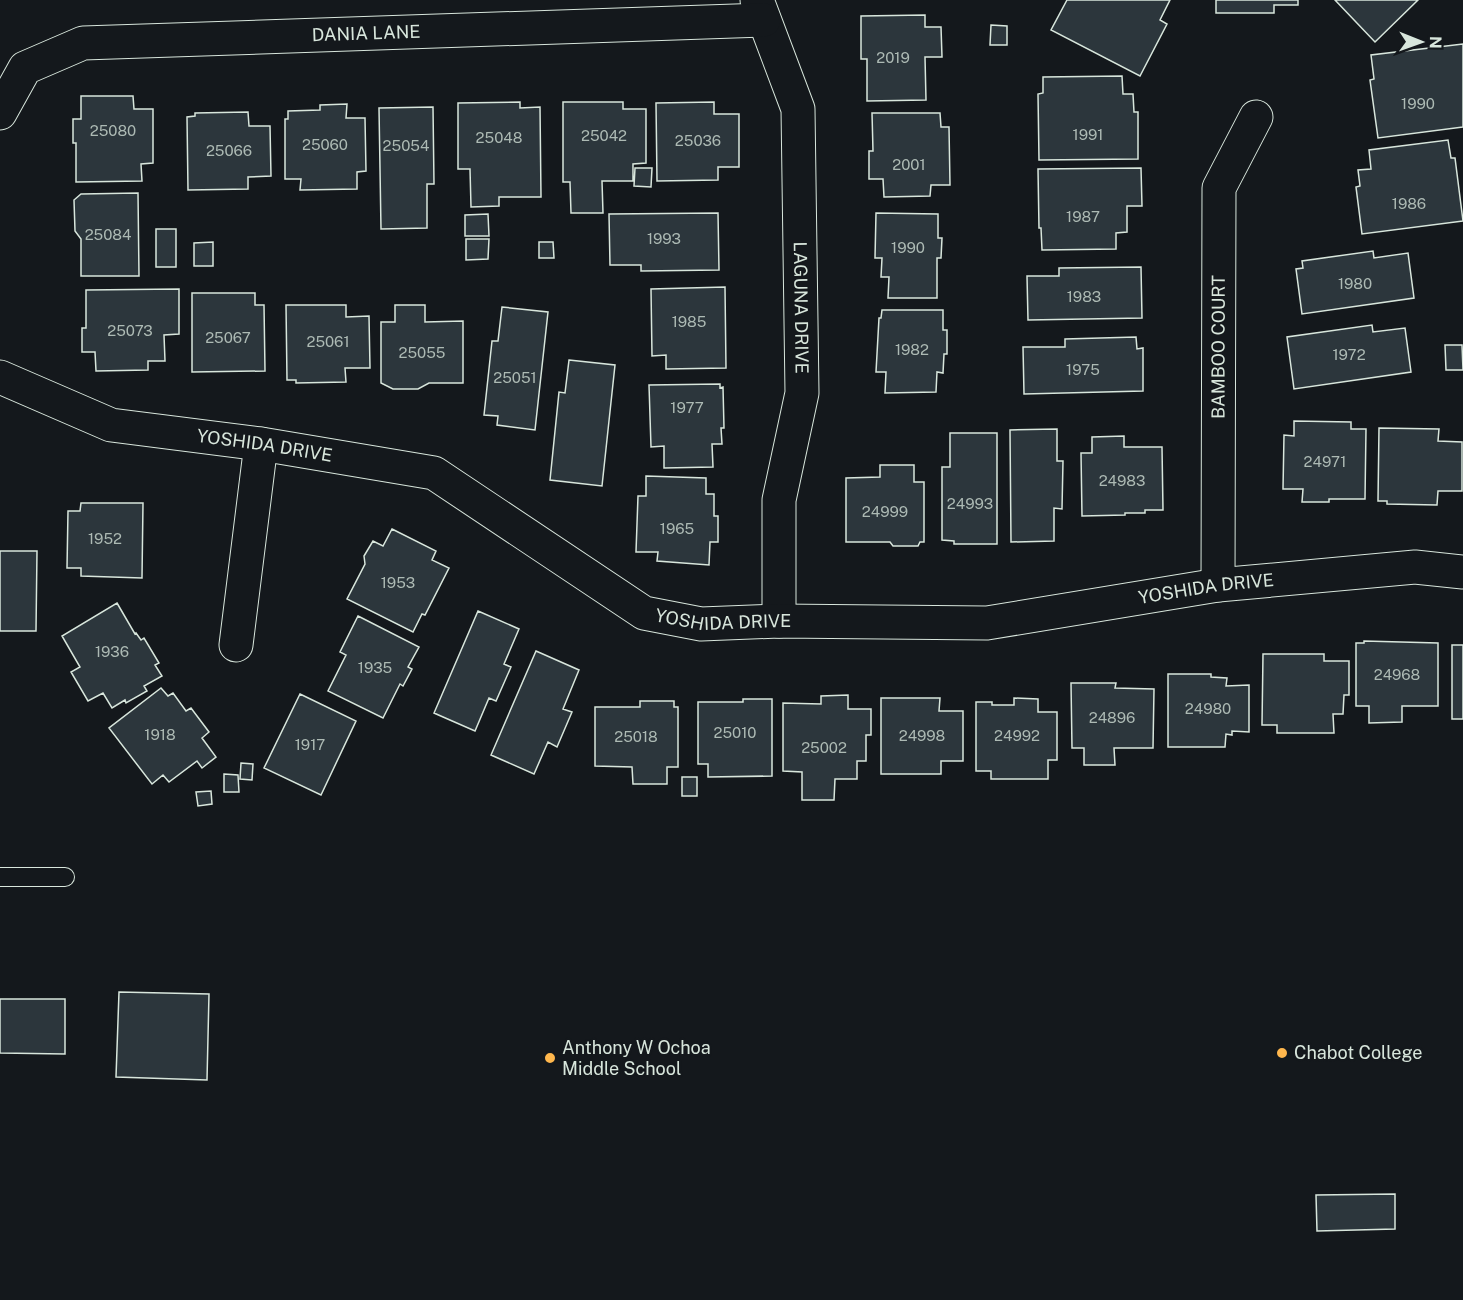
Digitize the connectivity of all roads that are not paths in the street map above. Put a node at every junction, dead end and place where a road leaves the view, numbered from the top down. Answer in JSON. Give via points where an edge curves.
{"nodes":[{"id":1,"x":761,"y":10,"type":"edge"},
{"id":2,"x":0,"y":113,"type":"edge"},
{"id":3,"x":1256,"y":117,"type":"dead end"},
{"id":4,"x":0,"y":377,"type":"edge"},
{"id":5,"x":261,"y":444,"type":"junction"},
{"id":6,"x":1463,"y":572,"type":"edge"},
{"id":7,"x":1218,"y":585,"type":"junction"},
{"id":8,"x":779,"y":621,"type":"junction"},
{"id":9,"x":236,"y":645,"type":"dead end"},
{"id":10,"x":0,"y":877,"type":"edge"},
{"id":11,"x":65,"y":877,"type":"dead end"}],
"edges":[{"from":1,"to":2,"type":"street","name":"DANIA LANE","via":[[83,43],[25,68]]},
{"from":1,"to":8,"type":"street","name":"LAGUNA DRIVE","via":[[798,109],[802,393],[779,500]]},
{"from":3,"to":7,"type":"street","name":"BAMBOO COURT","via":[[1219,188]]},
{"from":4,"to":5,"type":"street","name":"YOSHIDA DRIVE","via":[[111,426]]},
{"from":5,"to":8,"type":"street","name":"YOSHIDA DRIVE","via":[[434,473],[644,613],[701,624]]},
{"from":5,"to":9,"type":"street"},
{"from":6,"to":7,"type":"street","name":"YOSHIDA DRIVE","via":[[1415,567]]},
{"from":7,"to":8,"type":"street","name":"YOSHIDA DRIVE","via":[[987,623]]},
{"from":10,"to":11,"type":"lane"}]}
